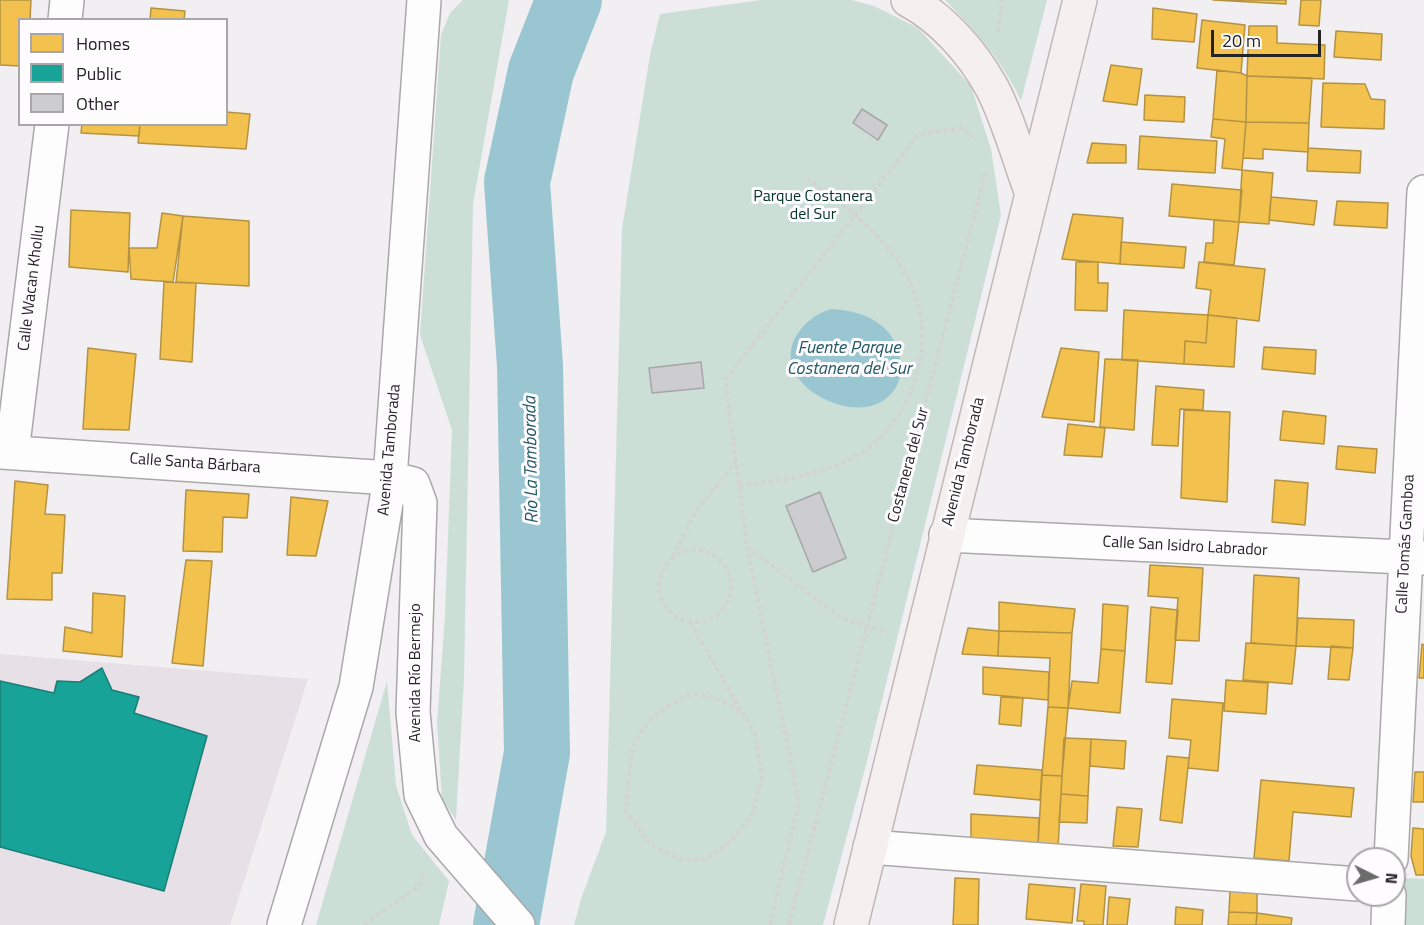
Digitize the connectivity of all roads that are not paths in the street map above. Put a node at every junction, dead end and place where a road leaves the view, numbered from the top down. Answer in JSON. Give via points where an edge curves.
{"nodes":[{"id":1,"x":67,"y":0,"type":"edge"},
{"id":2,"x":424,"y":0,"type":"edge"},
{"id":3,"x":908,"y":0,"type":"edge"},
{"id":4,"x":1080,"y":0,"type":"edge"},
{"id":5,"x":65,"y":18,"type":"edge"},
{"id":6,"x":52,"y":126,"type":"edge"},
{"id":7,"x":1031,"y":191,"type":"junction"},
{"id":8,"x":1423,"y":213,"type":"edge"},
{"id":9,"x":6,"y":452,"type":"edge"},
{"id":10,"x":390,"y":477,"type":"junction"},
{"id":11,"x":946,"y":536,"type":"junction"},
{"id":12,"x":1414,"y":557,"type":"edge"},
{"id":13,"x":870,"y":847,"type":"junction"},
{"id":14,"x":1392,"y":847,"type":"edge"},
{"id":15,"x":1346,"y":883,"type":"edge"},
{"id":16,"x":1389,"y":907,"type":"edge"},
{"id":17,"x":284,"y":925,"type":"edge"},
{"id":18,"x":518,"y":925,"type":"edge"},
{"id":19,"x":851,"y":925,"type":"edge"},
{"id":20,"x":1388,"y":925,"type":"edge"}],
"edges":[{"from":1,"to":5,"type":"street"},
{"from":2,"to":10,"type":"street","name":"Avenida Tamborada"},
{"from":3,"to":7,"type":"main road","via":[[959,40],[992,87]]},
{"from":4,"to":7,"type":"main road","name":"Avenida Tamborada"},
{"from":6,"to":9,"type":"street","name":"Calle Wacan Khollu"},
{"from":7,"to":11,"type":"main road","name":"Avenida Tamborada"},
{"from":8,"to":12,"type":"street","name":"Calle Tomás Gamboa"},
{"from":9,"to":10,"type":"street","name":"Calle Santa Bárbara"},
{"from":10,"to":17,"type":"street","name":"Avenida Tamborada","via":[[356,687]]},
{"from":10,"to":18,"type":"street","name":"Avenida Río Bermejo","via":[[413,484],[420,503],[413,712],[421,795],[441,836]]},
{"from":11,"to":12,"type":"street","name":"Calle San Isidro Labrador"},
{"from":11,"to":13,"type":"main road","name":"Avenida Tamborada"},
{"from":12,"to":14,"type":"street","name":"Calle Tomás Gamboa"},
{"from":13,"to":15,"type":"street"},
{"from":13,"to":19,"type":"main road","name":"Avenida Tamborada"},
{"from":16,"to":20,"type":"street"}]}
